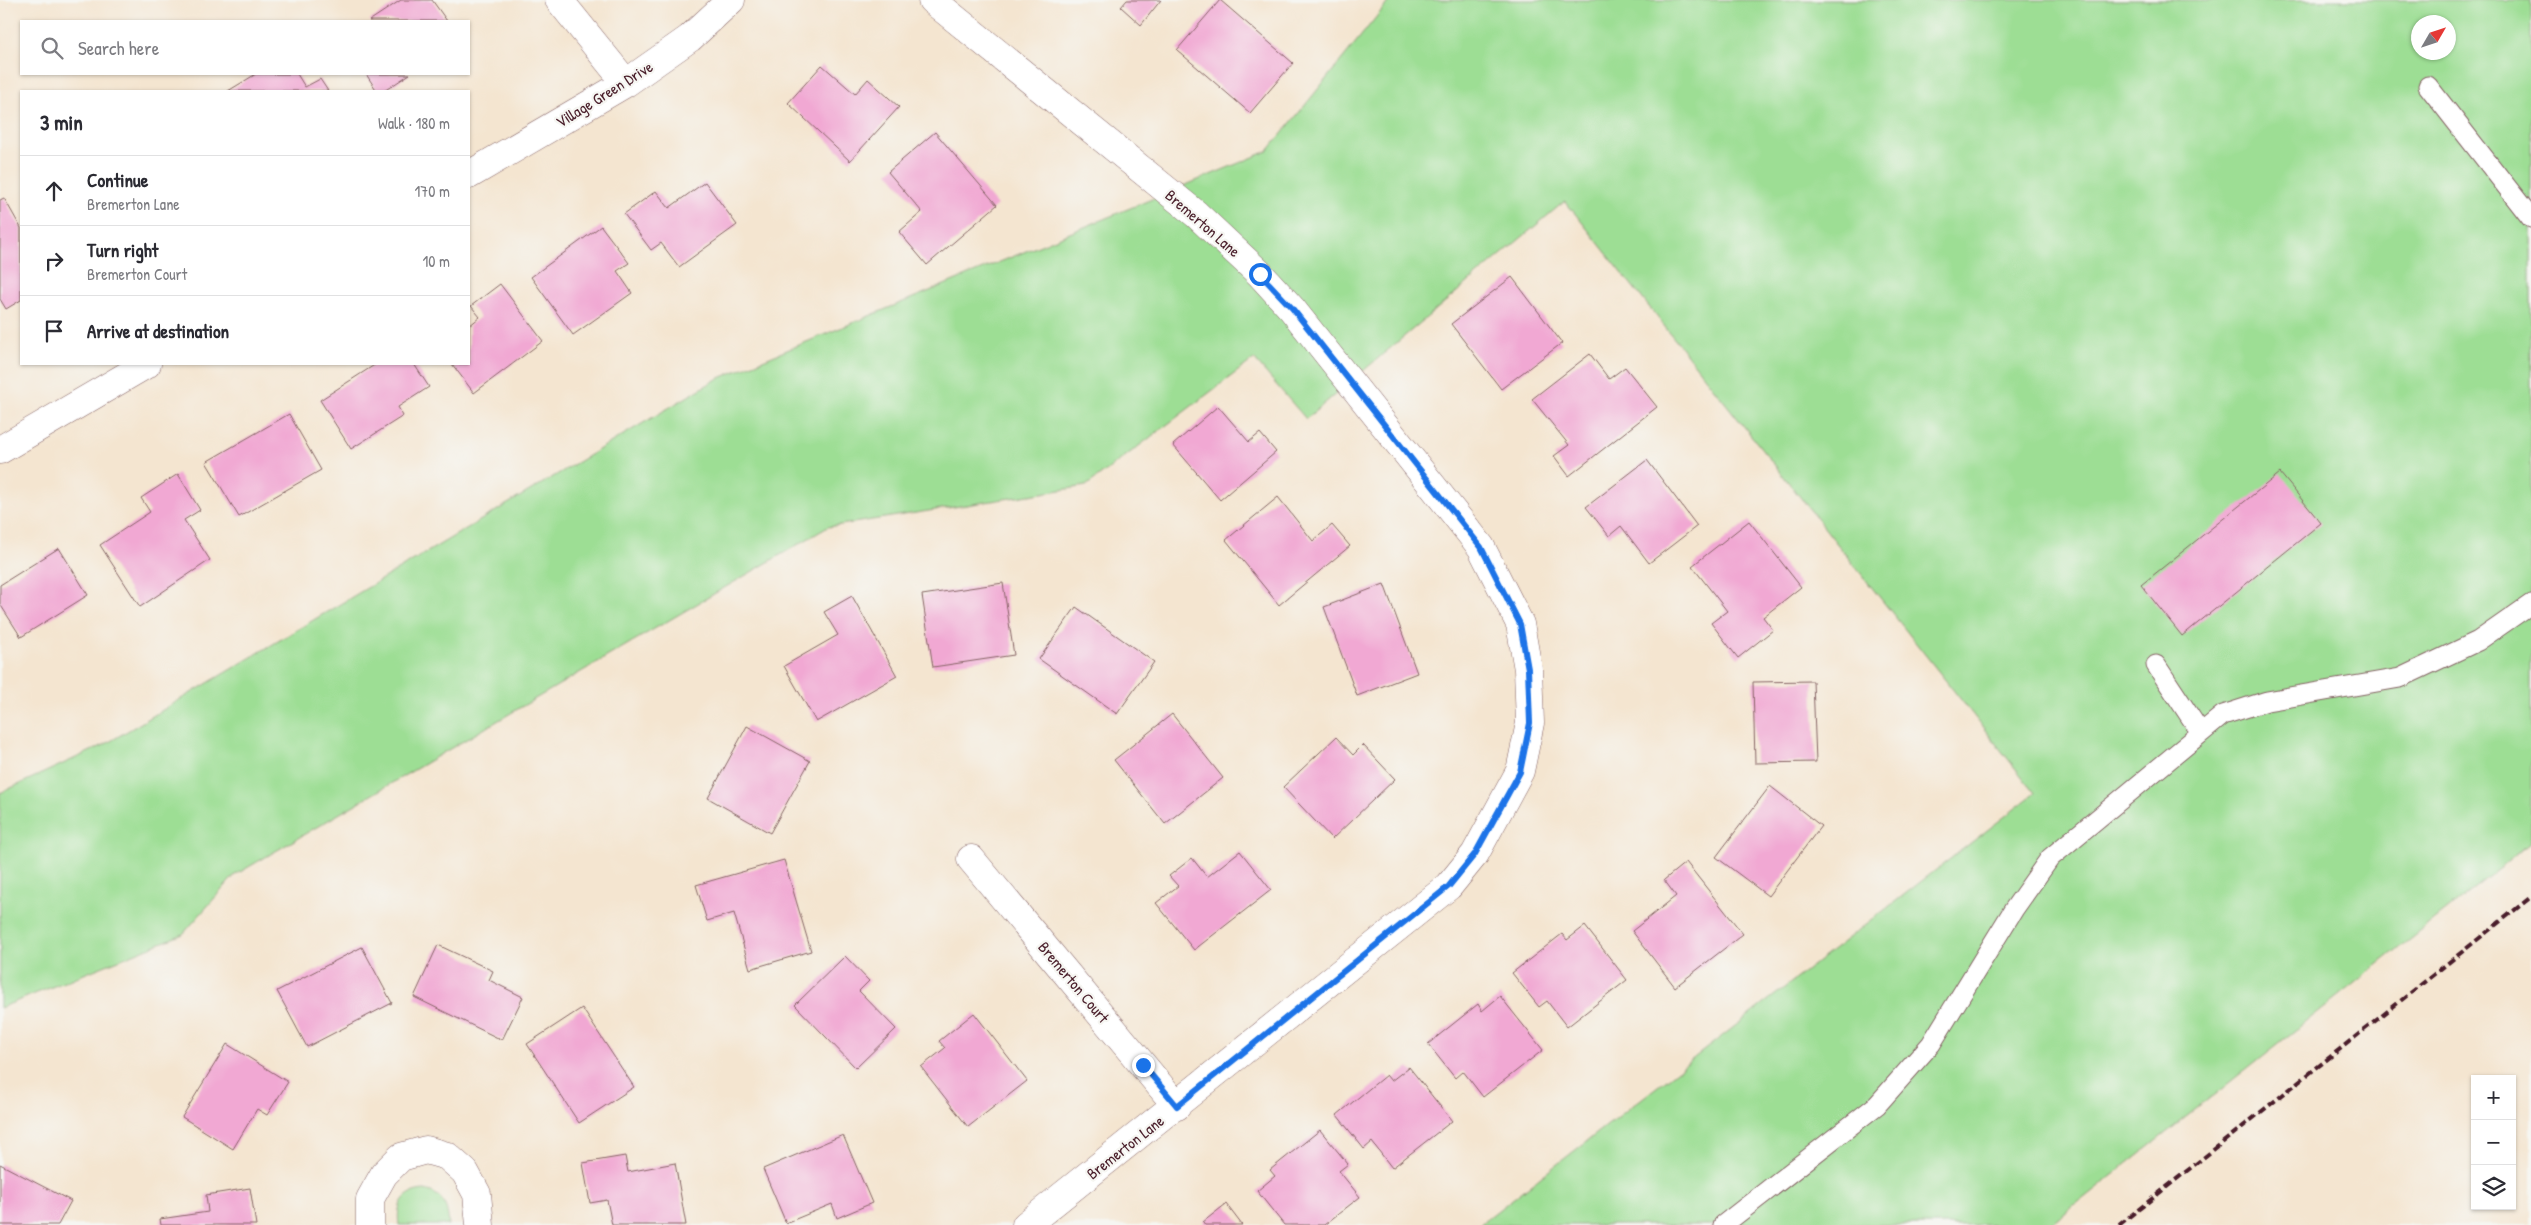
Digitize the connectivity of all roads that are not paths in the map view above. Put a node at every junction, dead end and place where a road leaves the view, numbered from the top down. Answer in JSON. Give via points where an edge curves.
{"nodes":[{"id":1,"x":559,"y":0,"type":"edge"},
{"id":2,"x":731,"y":0,"type":"edge"},
{"id":3,"x":932,"y":0,"type":"edge"},
{"id":4,"x":626,"y":83,"type":"junction"},
{"id":5,"x":2428,"y":86,"type":"dead end"},
{"id":6,"x":470,"y":174,"type":"edge"},
{"id":7,"x":2531,"y":218,"type":"edge"},
{"id":8,"x":145,"y":365,"type":"edge"},
{"id":9,"x":0,"y":450,"type":"edge"},
{"id":10,"x":2531,"y":604,"type":"edge"},
{"id":11,"x":2156,"y":665,"type":"dead end"},
{"id":12,"x":2201,"y":733,"type":"junction"},
{"id":13,"x":971,"y":859,"type":"dead end"},
{"id":14,"x":1177,"y":1106,"type":"junction"},
{"id":15,"x":370,"y":1225,"type":"edge"},
{"id":16,"x":480,"y":1225,"type":"edge"},
{"id":17,"x":1026,"y":1225,"type":"edge"},
{"id":18,"x":1723,"y":1225,"type":"edge"}],
"edges":[{"from":1,"to":4,"type":"street"},
{"from":2,"to":4,"type":"street","name":"Village Green Drive","via":[[690,38]]},
{"from":3,"to":14,"type":"street","name":"Bremerton Lane","via":[[1196,214],[1260,274],[1292,308],[1481,547],[1520,624],[1528,669],[1530,723],[1520,772],[1475,854],[1449,886]]},
{"from":4,"to":6,"type":"street","name":"Village Green Drive"},
{"from":5,"to":7,"type":"lane"},
{"from":8,"to":9,"type":"street"},
{"from":10,"to":12,"type":"lane","via":[[2478,641],[2400,678],[2267,700],[2223,715]]},
{"from":11,"to":12,"type":"lane"},
{"from":12,"to":18,"type":"lane","via":[[2050,858],[2014,909],[1931,1044],[1877,1105]]},
{"from":13,"to":14,"type":"street","name":"Bremerton Court"},
{"from":14,"to":17,"type":"street","name":"Bremerton Lane"},
{"from":15,"to":16,"type":"street","via":[[370,1199],[384,1174],[401,1157],[426,1150],[446,1156],[465,1172],[477,1194]]}]}
